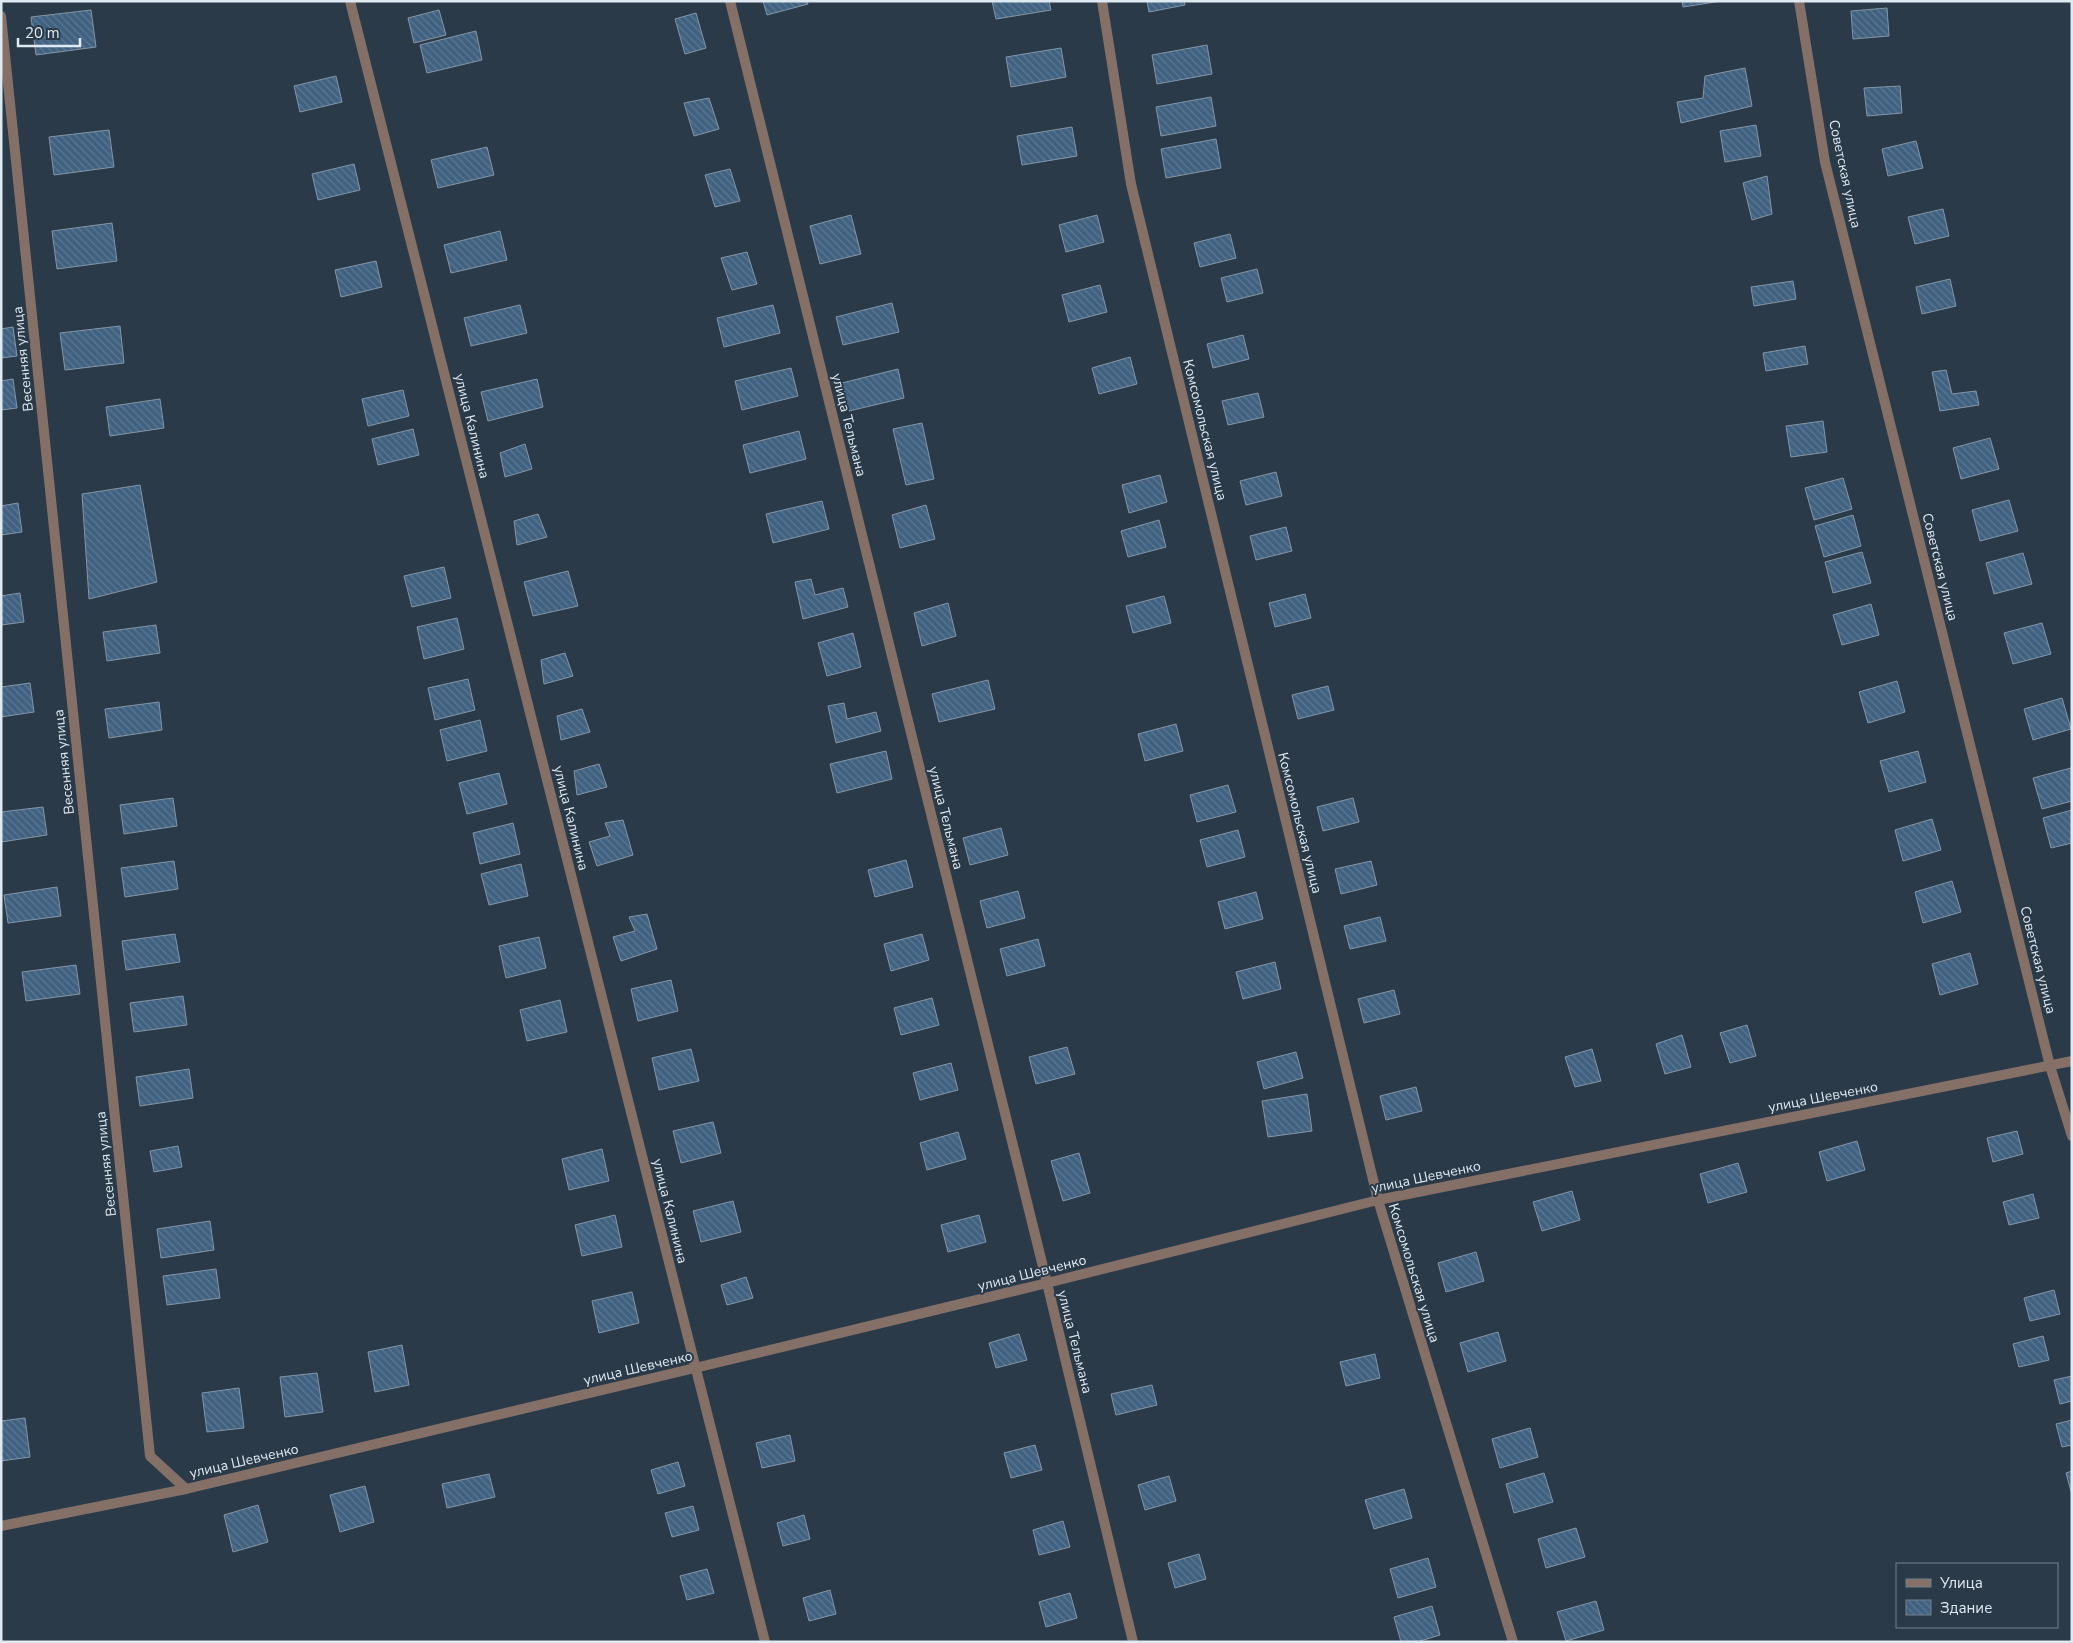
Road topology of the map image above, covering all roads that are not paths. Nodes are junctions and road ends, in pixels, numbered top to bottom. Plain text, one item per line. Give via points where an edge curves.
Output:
1 (350, 1) edge
2 (730, 1) edge
3 (1102, 1) edge
4 (1799, 1) edge
5 (1, 16) edge
6 (2072, 1061) edge
7 (2050, 1066) junction
8 (2072, 1136) edge
9 (1378, 1200) junction
10 (1047, 1283) junction
11 (695, 1368) junction
12 (186, 1489) junction
13 (1, 1526) edge
14 (765, 1642) edge
15 (1133, 1642) edge
16 (1513, 1642) edge

1 - 11 street, улица Калинина
2 - 10 street, улица Тельмана
3 - 9 street, Комсомольская улица via 1131,184
4 - 7 street, Советская улица via 1826,162
5 - 12 street, Весенняя улица via 150,1456
6 - 7 street, улица Шевченко
7 - 8 street, Советская улица
7 - 9 street, улица Шевченко
9 - 10 street, улица Шевченко
9 - 16 street, Комсомольская улица
10 - 11 street, улица Шевченко
10 - 15 street, улица Тельмана
11 - 12 street, улица Шевченко
11 - 14 street, улица Калинина
12 - 13 street, улица Шевченко

